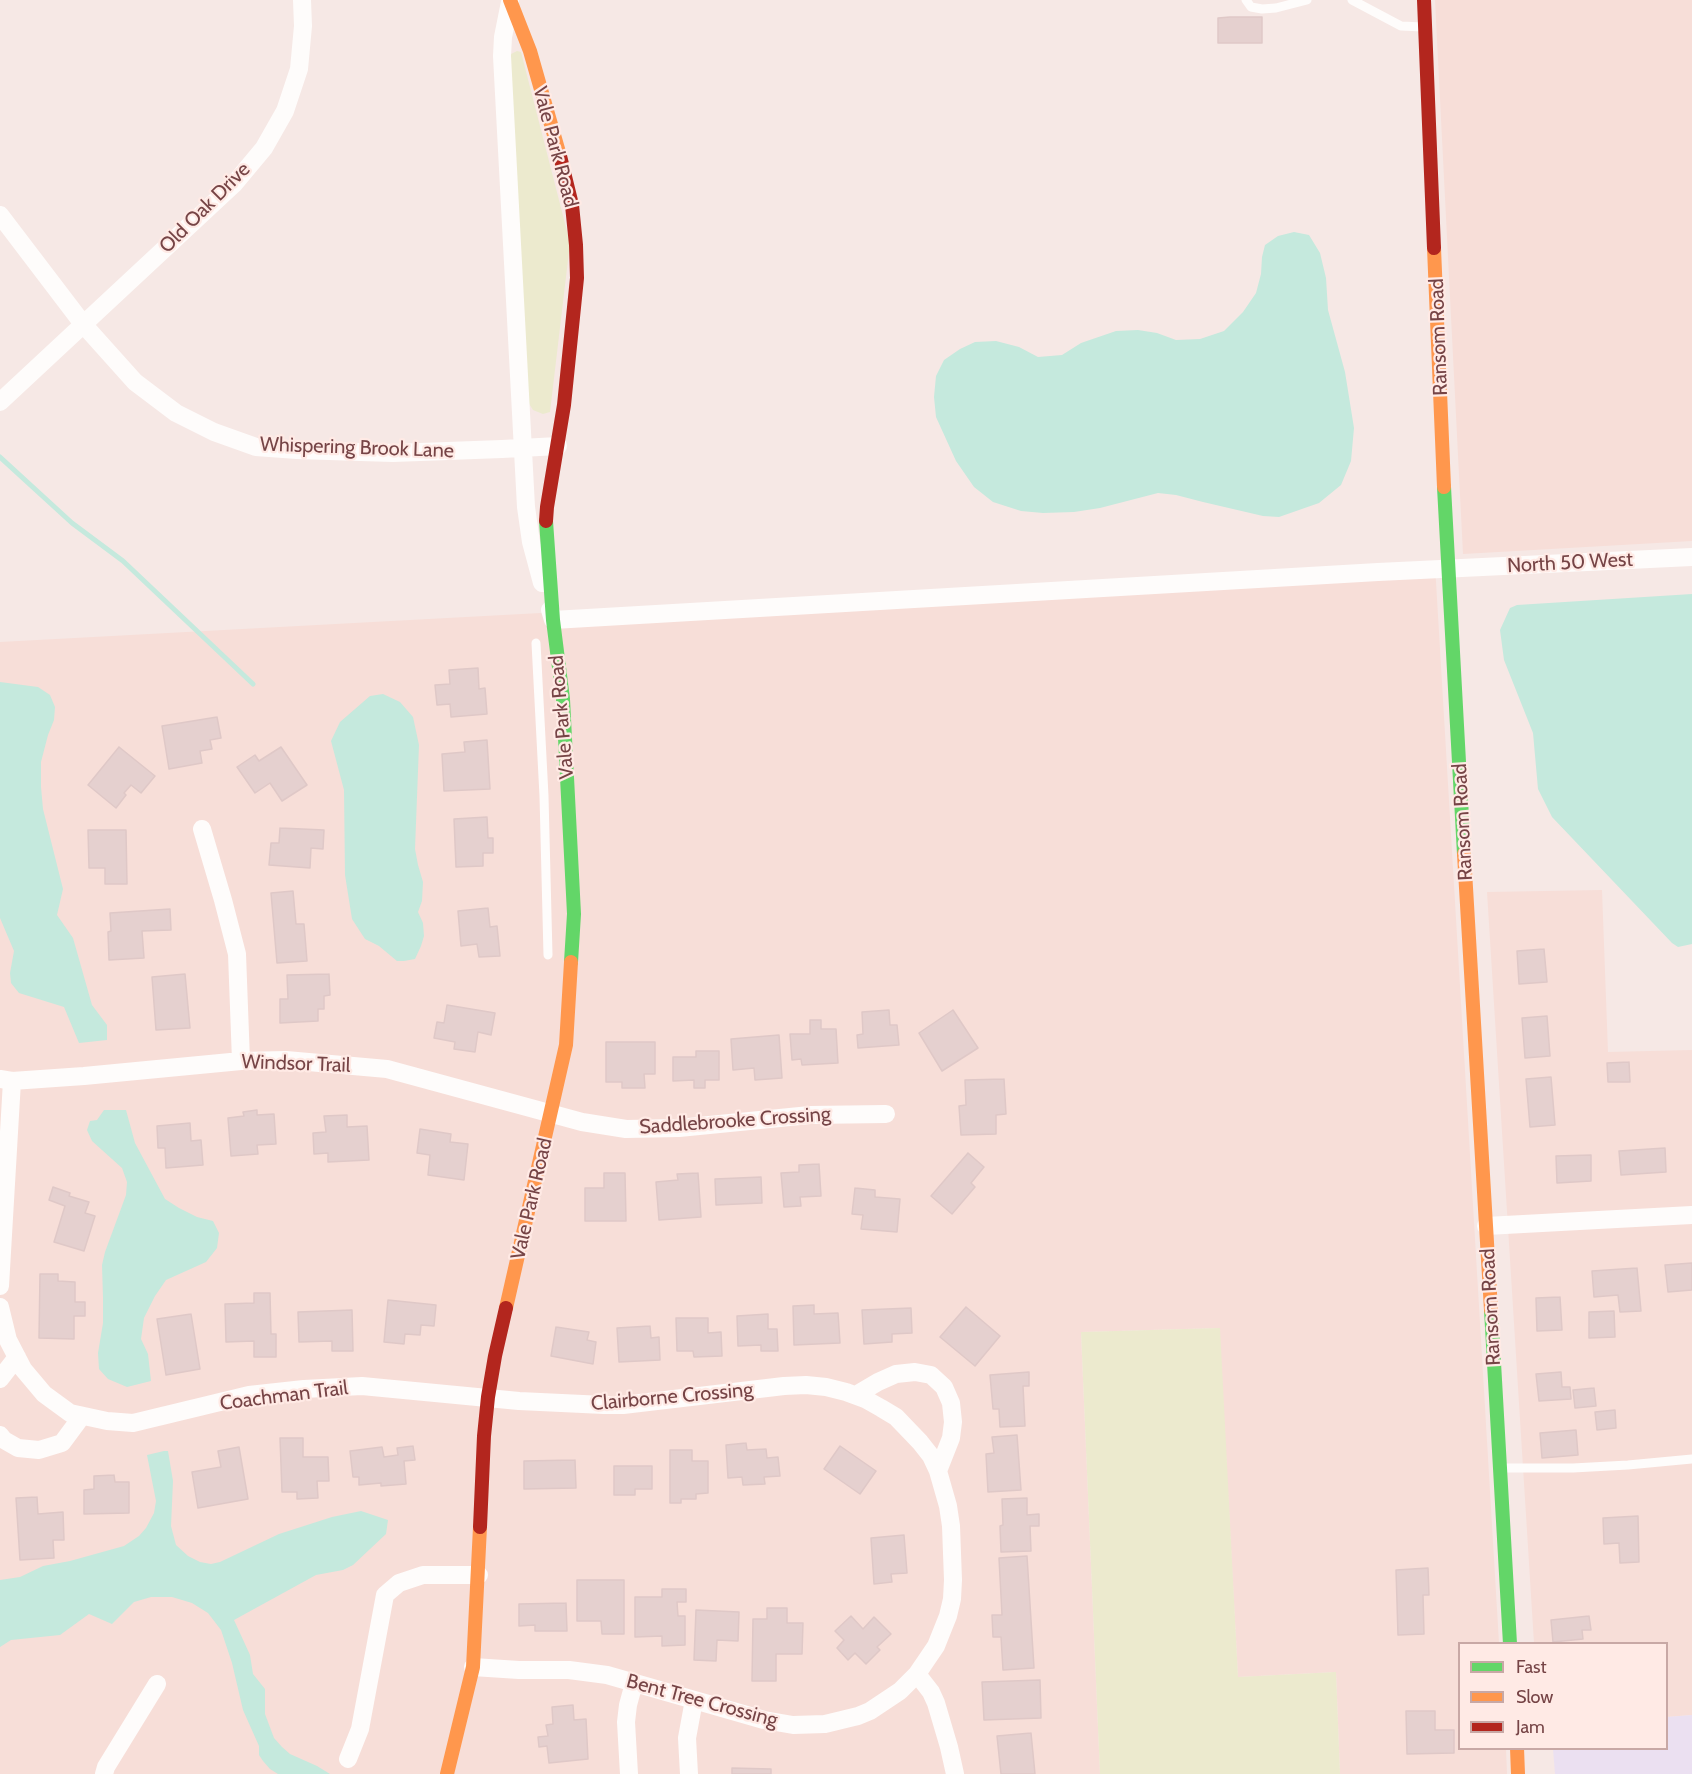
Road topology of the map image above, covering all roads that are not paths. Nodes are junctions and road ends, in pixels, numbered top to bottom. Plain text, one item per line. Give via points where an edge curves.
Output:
1 (302, 0) edge
2 (510, 0) edge
3 (1246, 0) edge
4 (1307, 0) edge
5 (1352, 0) edge
6 (1424, 0) edge
7 (1425, 27) junction
8 (0, 215) edge
9 (83, 324) junction
10 (0, 402) edge
11 (558, 446) junction
12 (524, 448) junction
13 (1692, 557) edge
14 (1448, 570) junction
15 (553, 620) junction
16 (536, 642) dead end
17 (568, 794) junction
18 (544, 796) junction
19 (202, 829) dead end
20 (548, 955) dead end
21 (241, 1061) junction
22 (6, 1080) edge
23 (551, 1113) junction
24 (886, 1114) dead end
25 (1692, 1215) edge
26 (1486, 1226) junction
27 (0, 1286) edge
28 (0, 1307) edge
29 (17, 1357) junction
30 (0, 1379) edge
31 (856, 1395) junction
32 (488, 1397) junction
33 (82, 1416) junction
34 (0, 1435) edge
35 (1692, 1460) edge
36 (1500, 1468) junction
37 (938, 1471) junction
38 (479, 1575) junction
39 (1510, 1642) edge
40 (473, 1667) junction
41 (917, 1674) junction
42 (634, 1683) junction
43 (157, 1684) dead end
44 (694, 1700) junction
45 (1516, 1750) edge
46 (348, 1759) dead end
47 (104, 1774) edge
48 (447, 1774) edge
49 (629, 1774) edge
50 (688, 1774) edge
51 (955, 1774) edge
52 (1518, 1774) edge

1 - 9 street, Old Oak Drive via 299,69 285,111 264,148 234,184
2 - 11 street, Vale Park Road via 530,51 556,140 574,224 577,278
2 - 12 street, Vale Park Road via 502,56
3 - 4 lane via 1251,7 1262,9
5 - 7 lane via 1401,26
6 - 7 street, Ransom Road
7 - 14 street, Ransom Road
8 - 9 street, Whispering Brook Lane
9 - 10 street, Old Oak Drive
9 - 12 street, Whispering Brook Lane via 135,382 176,413 256,447 393,453
11 - 12 street, Whispering Brook Lane
11 - 15 street, Vale Park Road via 546,507
12 - 15 street, Vale Park Road via 531,542
13 - 14 street, North 50 West
14 - 15 street, North 50 West
14 - 26 street, Ransom Road
15 - 17 street, Vale Park Road via 563,699
16 - 18 lane
17 - 18 lane
17 - 23 street, Vale Park Road via 574,914 572,959 566,1045
18 - 20 lane
19 - 21 street via 237,954
21 - 22 street, Windsor Trail
21 - 23 street, Windsor Trail via 286,1060 387,1069
22 - 27 street
23 - 24 street, Saddlebrooke Crossing via 605,1126 644,1129 810,1115
23 - 32 street, Vale Park Road
25 - 26 street
26 - 36 street, Ransom Road
28 - 29 street, Coachman Trail via 8,1340
29 - 30 street
29 - 33 street, Coachman Trail via 44,1394 70,1413
31 - 32 street, Clairborne Crossing via 806,1385 613,1405
31 - 37 street, Clairborne Crossing via 896,1418 920,1442
31 - 37 street via 896,1374 915,1372 931,1375 944,1387 951,1402 953,1422
32 - 33 street, Coachman Trail via 362,1386 316,1388 249,1395 133,1423
32 - 38 street, Vale Park Road
33 - 34 street via 62,1443 39,1450 18,1448
35 - 36 lane via 1584,1468
36 - 39 street, Ransom Road
37 - 41 street, Clairborne Crossing via 951,1526 952,1599 943,1632
38 - 40 street, Vale Park Road
38 - 46 street via 423,1575 399,1583 385,1595 360,1729
40 - 42 street, Bent Tree Crossing via 588,1672
40 - 48 street, Vale Park Road
41 - 44 street, Bent Tree Crossing via 900,1691 858,1716 809,1726 779,1724
41 - 51 street via 936,1703
42 - 44 street, Bent Tree Crossing
42 - 49 street via 626,1722
43 - 47 street
44 - 50 street via 688,1724
45 - 52 street

